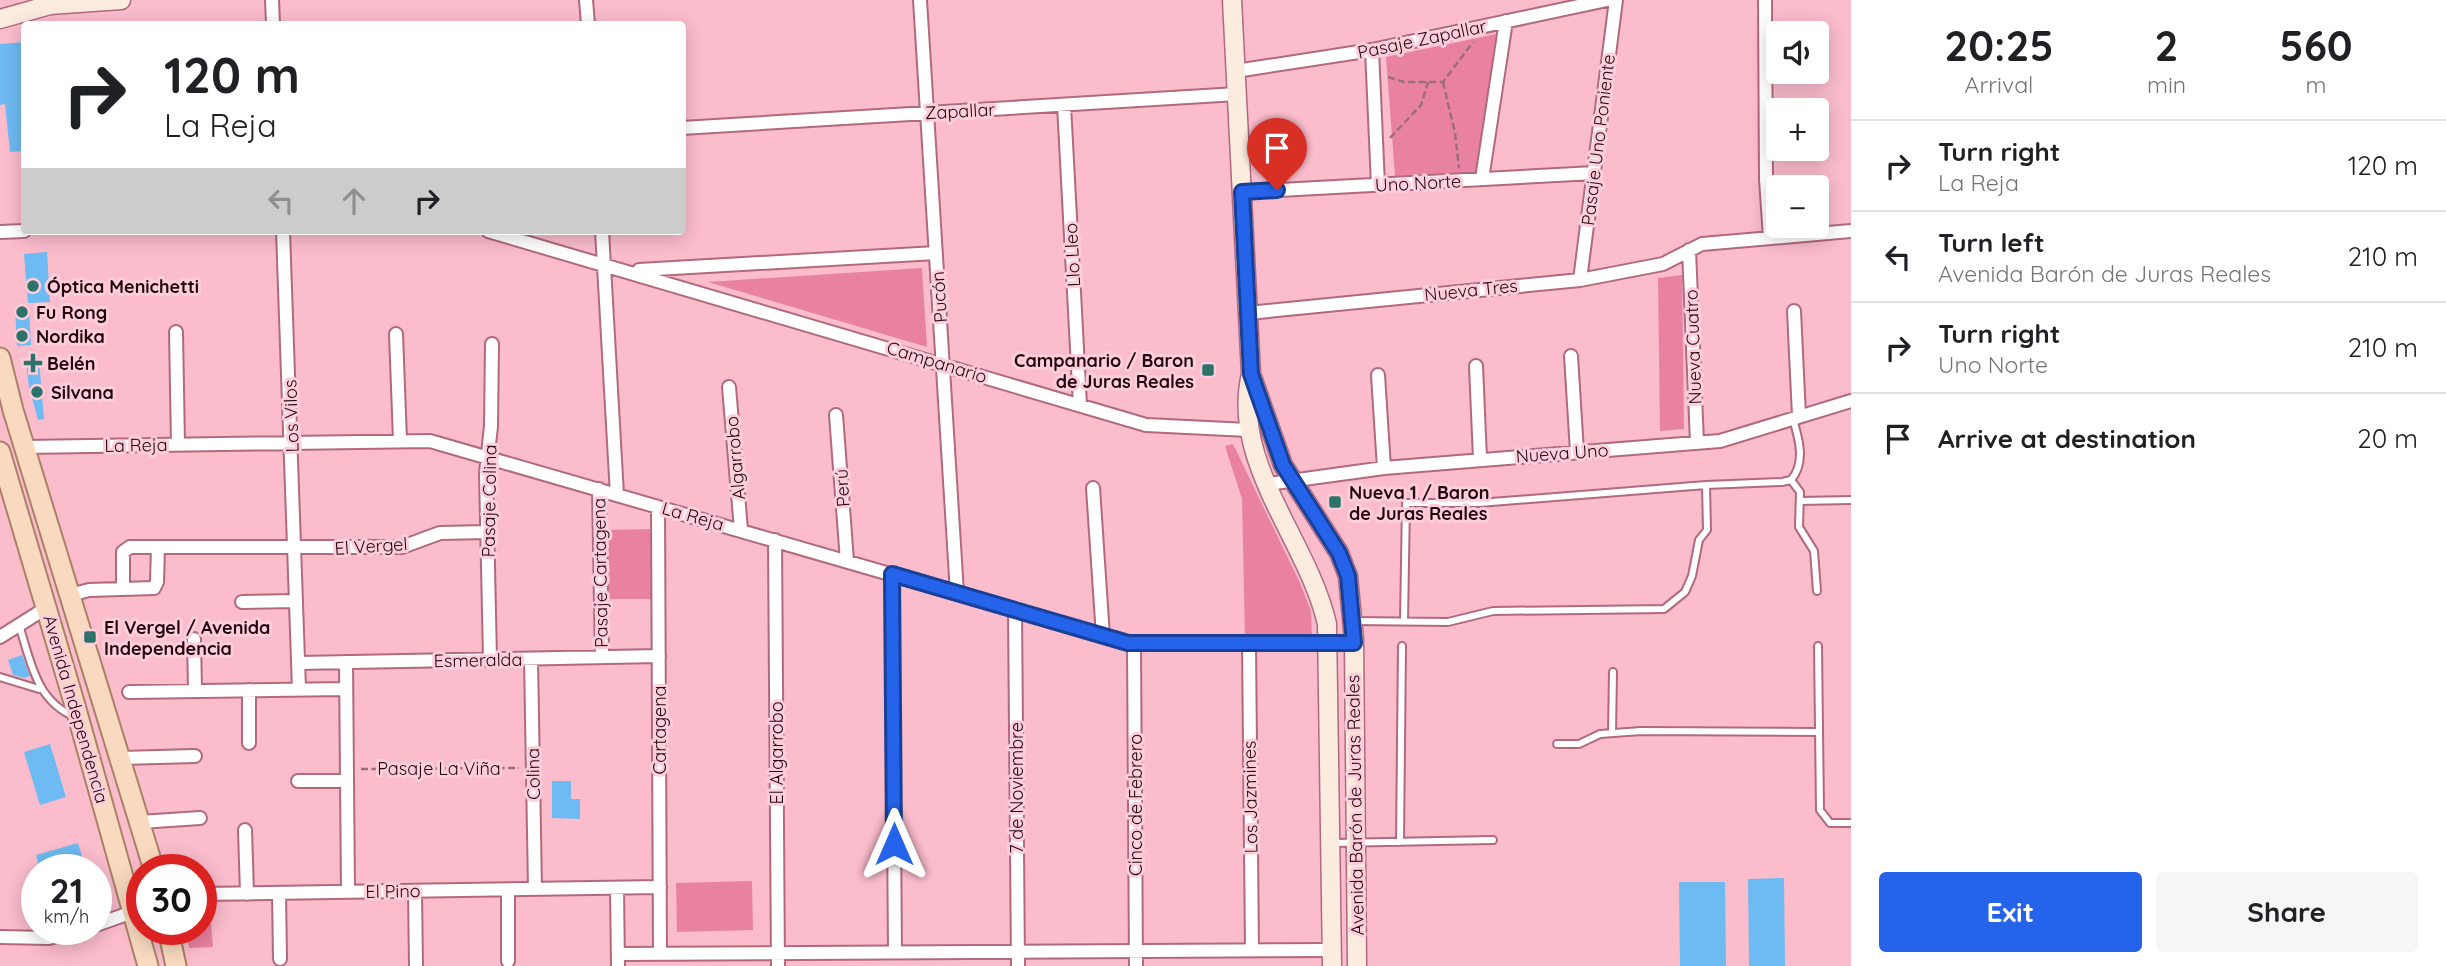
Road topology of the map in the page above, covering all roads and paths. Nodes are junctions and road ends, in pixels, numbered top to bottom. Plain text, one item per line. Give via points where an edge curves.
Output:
1 (121, 0) edge
2 (272, 0) edge
3 (586, 0) edge
4 (920, 0) edge
5 (1232, 0) edge
6 (1607, 0) edge
7 (1616, 0) edge
8 (1765, 0) edge
9 (41, 3) edge
10 (0, 19) edge
11 (273, 21) edge
12 (589, 21) edge
13 (1506, 21) junction
14 (1485, 26) junction
15 (1372, 50) junction
16 (1236, 71) junction
17 (1373, 73) junction
18 (1428, 82) junction
19 (1443, 82) junction
20 (1237, 94) junction
21 (1064, 105) junction
22 (927, 113) junction
23 (686, 128) edge
24 (1377, 152) junction
25 (1594, 173) junction
26 (1482, 179) junction
27 (1766, 179) edge
28 (1460, 180) junction
29 (1378, 185) junction
30 (1242, 192) junction
31 (21, 231) edge
32 (1851, 231) edge
33 (0, 232) edge
34 (1829, 233) edge
35 (283, 235) edge
36 (502, 235) edge
37 (602, 235) edge
38 (1770, 238) edge
39 (1689, 250) junction
40 (936, 253) junction
41 (604, 265) junction
42 (629, 271) junction
43 (1580, 280) junction
44 (1794, 311) dead end
45 (1248, 313) junction
46 (176, 332) dead end
47 (396, 334) dead end
48 (492, 344) dead end
49 (1571, 356) dead end
50 (0, 358) edge
51 (943, 364) junction
52 (1476, 366) dead end
53 (1251, 374) junction
54 (1378, 375) dead end
55 (729, 387) dead end
56 (1851, 401) edge
57 (1080, 405) junction
58 (836, 415) dead end
59 (1796, 416) junction
60 (1248, 430) junction
61 (400, 440) junction
62 (292, 441) junction
63 (1697, 443) junction
64 (178, 444) junction
65 (24, 447) junction
66 (0, 452) edge
67 (1577, 452) junction
68 (488, 457) junction
69 (1480, 459) junction
70 (1384, 468) junction
71 (1292, 480) junction
72 (1791, 480) junction
73 (1268, 484) junction
74 (1706, 485) junction
75 (1093, 488) dead end
76 (598, 489) junction
77 (617, 495) junction
78 (1851, 500) edge
79 (1800, 501) junction
80 (658, 506) junction
81 (741, 530) junction
82 (487, 532) junction
83 (775, 540) junction
84 (158, 547) junction
85 (295, 548) junction
86 (847, 562) junction
87 (892, 574) junction
88 (123, 589) junction
89 (1817, 591) dead end
90 (957, 593) junction
91 (70, 595) junction
92 (242, 601) dead end
93 (296, 601) junction
94 (46, 608) junction
95 (1015, 610) junction
96 (1353, 621) junction
97 (1404, 621) junction
98 (19, 625) junction
99 (1103, 636) junction
100 (0, 637) edge
101 (194, 639) dead end
102 (1329, 642) junction
103 (1134, 643) junction
104 (1249, 643) junction
105 (1354, 643) junction
106 (1402, 646) dead end
107 (1818, 646) dead end
108 (659, 656) junction
109 (601, 657) junction
110 (490, 659) junction
111 (530, 659) junction
112 (346, 662) junction
113 (298, 663) junction
114 (1613, 672) dead end
115 (0, 677) edge
116 (39, 689) junction
117 (299, 689) junction
118 (346, 689) junction
119 (195, 690) junction
120 (249, 690) junction
121 (129, 692) dead end
122 (79, 719) junction
123 (1819, 732) junction
124 (1612, 733) junction
125 (249, 743) dead end
126 (1557, 744) dead end
127 (195, 756) dead end
128 (121, 758) junction
129 (519, 768) dead end
130 (359, 769) dead end
131 (298, 781) dead end
132 (347, 781) junction
133 (200, 818) dead end
134 (140, 822) junction
135 (1851, 823) edge
136 (245, 830) dead end
137 (1493, 840) dead end
138 (1400, 842) junction
139 (1332, 843) junction
140 (1356, 843) junction
141 (149, 854) edge
142 (126, 871) edge
143 (660, 887) junction
144 (617, 888) junction
145 (535, 889) junction
146 (508, 890) junction
147 (415, 891) junction
148 (348, 892) junction
149 (279, 893) junction
150 (217, 894) edge
151 (247, 894) junction
152 (0, 937) edge
153 (21, 937) edge
154 (144, 945) edge
155 (171, 945) edge
156 (1252, 950) junction
157 (1136, 951) junction
158 (1018, 952) junction
159 (895, 953) junction
160 (660, 954) junction
161 (1332, 958) edge
162 (280, 960) dead end
163 (618, 960) edge
164 (778, 960) edge
165 (508, 961) dead end
166 (148, 966) edge
167 (176, 966) edge
168 (416, 966) edge
169 (1018, 966) edge
170 (1136, 966) edge
171 (1357, 966) edge

1 - 9 street
2 - 11 street
3 - 12 street
4 - 22 street, Pucón
5 - 16 street, Avenida Barón de Juras Reales
6 - 13 street, Pasaje Zapallar
7 - 25 street, Pasaje Uno Poniente
8 - 27 street
9 - 10 street
13 - 14 street, Pasaje Zapallar
13 - 26 street
14 - 15 street, Pasaje Zapallar
14 - 19 path
15 - 16 street, Pasaje Zapallar
15 - 17 street
16 - 20 street, Avenida Barón de Juras Reales
17 - 18 path via 1404,82
17 - 24 street
18 - 19 path
18 - 24 path via 1421,106
19 - 28 path
20 - 21 street, Zapallar
20 - 30 street, Avenida Barón de Juras Reales
21 - 22 street, Zapallar
21 - 57 street, Llo Lleo
22 - 23 street, Zapallar
22 - 40 street, Pucón
24 - 29 street
25 - 26 street, Uno Norte
25 - 43 street, Pasaje Uno Poniente
26 - 28 street, Uno Norte
28 - 29 street, Uno Norte
29 - 30 street, Uno Norte
30 - 45 street, Avenida Barón de Juras Reales
31 - 33 street
32 - 34 street, Nueva Tres
35 - 62 street, Los Vilos
36 - 41 street, Campanario
37 - 41 street
38 - 39 street, Nueva Tres via 1702,244
39 - 43 street, Nueva Tres via 1663,264
39 - 63 street, Nueva Cuatro
40 - 42 street, Campanario
40 - 51 street, Pucón
41 - 42 street, Campanario
41 - 77 street
42 - 51 street, Campanario
43 - 45 street, Nueva Tres
44 - 59 street
45 - 53 street, Avenida Barón de Juras Reales
46 - 64 street
47 - 61 street
48 - 68 street, Pasaje Colina
49 - 67 street
50 - 65 main road, Avenida Independencia
51 - 57 street, Campanario
51 - 90 street, Pucón
52 - 69 street
53 - 60 street, Avenida Barón de Juras Reales via 1245,404
53 - 71 street, Avenida Barón de Juras Reales
54 - 70 street
55 - 81 street, Algarrobo
56 - 59 street, Nueva Uno
57 - 60 street, Campanario via 1155,427
58 - 86 street, Perú
59 - 63 street, Nueva Uno via 1720,441
59 - 72 lane via 1800,460
60 - 73 street, Avenida Barón de Juras Reales
61 - 62 street, La Reja
61 - 68 street, La Reja via 430,441
62 - 64 street, La Reja
62 - 85 street, Los Vilos
63 - 67 street, Nueva Uno
64 - 65 street, La Reja
65 - 91 main road, Avenida Independencia
66 - 94 main road, Avenida Independencia
67 - 69 street, Nueva Uno
68 - 76 street, La Reja
68 - 82 street, Pasaje Colina
69 - 70 street, Nueva Uno
70 - 71 street, Nueva Uno
71 - 73 street, Nueva Uno
71 - 96 street, Avenida Barón de Juras Reales via 1339,553 1348,576
72 - 74 lane
72 - 79 lane via 1800,492
73 - 102 street, Avenida Barón de Juras Reales via 1317,587
74 - 97 lane via 1707,530 1699,540 1692,576 1685,592 1664,609 1493,611 1448,622
74 - 97 lane via 1479,503 1406,503
75 - 99 street
76 - 77 street, La Reja
76 - 109 street, Pasaje Cartagena
77 - 80 street, La Reja
78 - 79 lane
79 - 89 lane via 1799,527 1814,551
80 - 81 street, La Reja
80 - 108 street, Cartagena
81 - 83 street, La Reja
82 - 85 street, El Vergel via 440,533 402,547
82 - 110 street, Pasaje Colina
83 - 86 street, La Reja
83 - 164 street, El Algarrobo
84 - 85 street, El Vergel
84 - 88 street via 156,586
84 - 88 street, El Vergel via 125,549
85 - 93 street, Los Vilos
86 - 87 street, La Reja
87 - 90 street, La Reja
87 - 159 street
88 - 91 street
90 - 95 street, La Reja
91 - 128 main road, Avenida Independencia
92 - 93 street
93 - 113 street, Los Vilos
94 - 98 street
94 - 122 main road, Avenida Independencia
95 - 99 street, La Reja
95 - 158 street, 7 de Noviembre
96 - 97 lane
96 - 105 street, Avenida Barón de Juras Reales
98 - 100 street
98 - 116 lane
99 - 103 street, La Reja
101 - 119 street
102 - 104 street, La Reja
102 - 105 street, La Reja
102 - 139 street, Avenida Barón de Juras Reales
103 - 104 street, La Reja
103 - 157 street, Cinco de Febrero
104 - 156 street, Los Jazmines
105 - 140 street, Avenida Barón de Juras Reales
106 - 138 lane
107 - 123 lane
108 - 109 street, Esmeralda
108 - 143 street, Cartagena
109 - 111 street, Esmeralda
110 - 111 street, Esmeralda
110 - 112 street, Esmeralda
111 - 145 street, Colina
112 - 113 street, Esmeralda
112 - 118 street
113 - 117 street, Los Vilos
114 - 124 lane
115 - 116 lane
116 - 122 lane via 52,705
117 - 118 street
117 - 120 street
118 - 132 street
119 - 120 street
119 - 121 street
120 - 125 street
122 - 142 main road, Avenida Independencia
123 - 124 lane
123 - 135 lane via 1820,810 1830,823
124 - 126 lane via 1579,744
127 - 128 street
128 - 134 main road, Avenida Independencia
129 - 130 path, Pasaje La Viña
131 - 132 street
132 - 148 street
133 - 134 street
134 - 141 main road, Avenida Independencia
136 - 151 street
137 - 138 lane
138 - 140 lane
139 - 140 lane
139 - 161 street, Avenida Barón de Juras Reales
140 - 171 street, Avenida Barón de Juras Reales
143 - 144 street, El Pino
143 - 160 street, Cartagena
144 - 145 street, El Pino
144 - 163 street
145 - 146 street, El Pino
146 - 147 street, El Pino
146 - 165 street
147 - 148 street, El Pino
147 - 168 street
148 - 149 street, El Pino
149 - 151 street, El Pino
149 - 162 street
150 - 151 street, El Pino
152 - 153 street
154 - 166 main road, Avenida Independencia
155 - 167 main road
156 - 157 street
156 - 161 street
157 - 158 street
157 - 170 street, Cinco de Febrero
158 - 159 street
158 - 169 street, 7 de Noviembre
159 - 164 street
160 - 163 street
160 - 164 street

